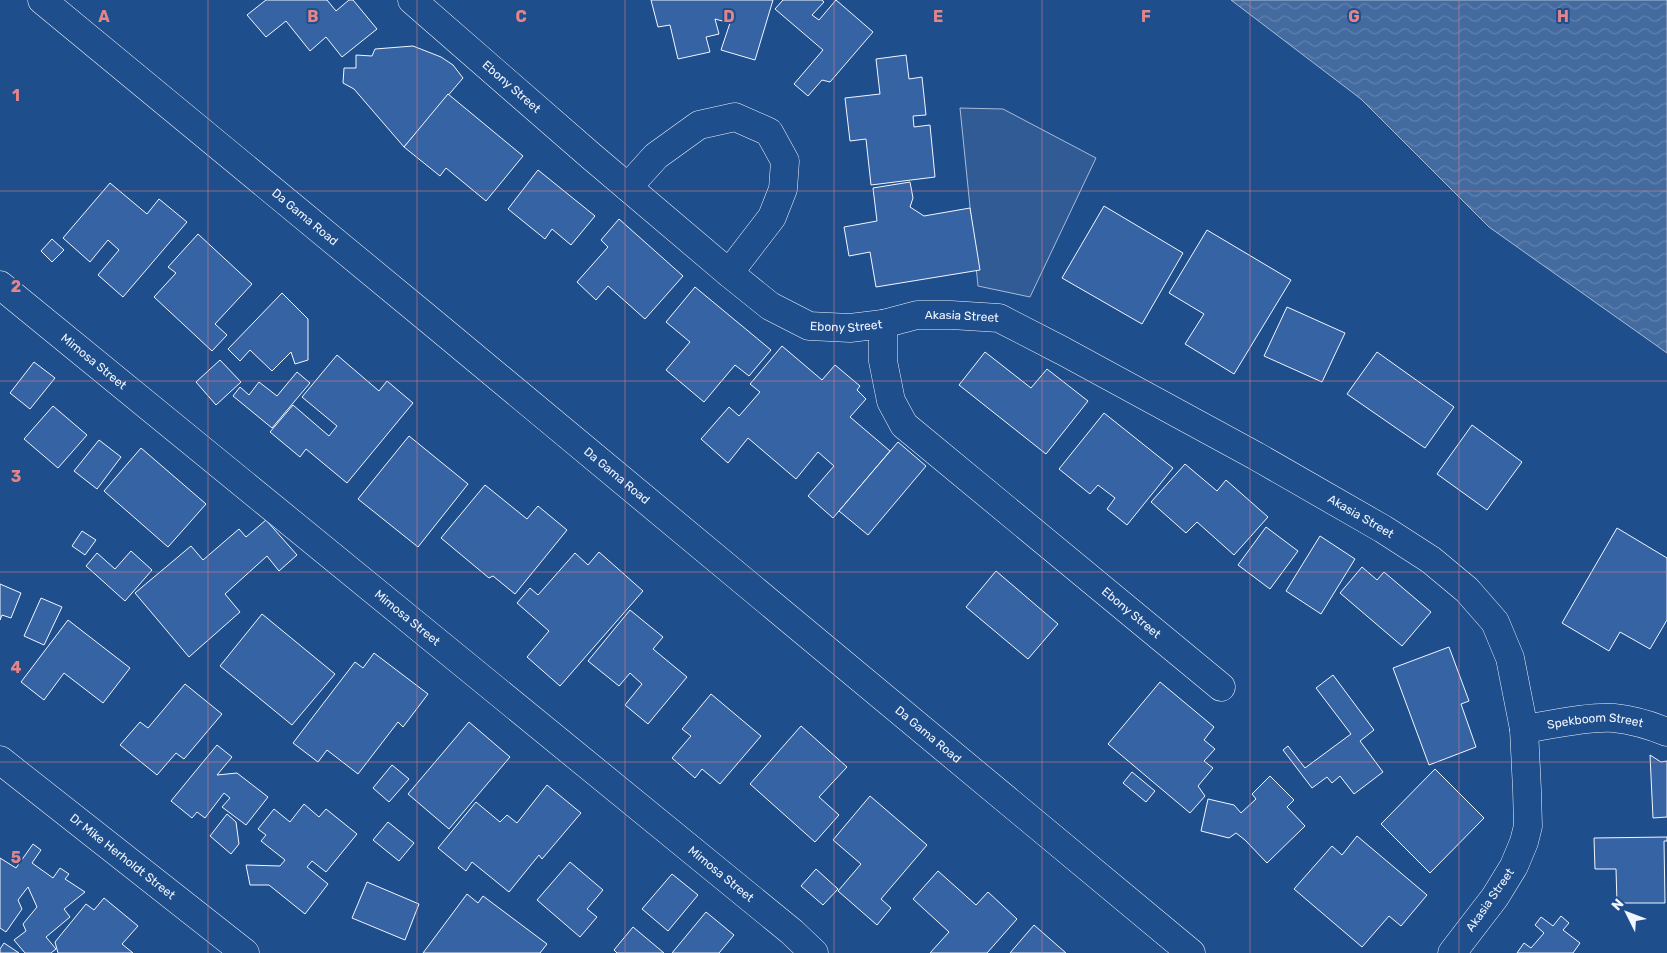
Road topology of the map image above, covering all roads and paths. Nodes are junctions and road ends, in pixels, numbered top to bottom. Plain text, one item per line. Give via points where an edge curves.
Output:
1 (42, 0) edge
2 (412, 0) edge
3 (628, 187) junction
4 (729, 274) junction
5 (0, 284) edge
6 (883, 324) junction
7 (1221, 687) dead end
8 (1524, 729) junction
9 (1667, 732) edge
10 (0, 760) edge
11 (245, 953) edge
12 (814, 953) edge
13 (1191, 953) edge
14 (1452, 953) edge

1 - 13 street, Da Gama Road
2 - 3 street, Ebony Street
3 - 4 street, Ebony Street
3 - 4 street via 656,156 699,125 735,117 769,132 786,161 783,189 772,217
4 - 6 street, Ebony Street via 770,306 808,326 850,328
5 - 12 street, Mimosa Street
6 - 7 street, Ebony Street via 883,361 891,401 904,425
6 - 8 street, Akasia Street via 917,315 999,318 1256,456 1382,529 1431,560 1467,590 1495,622 1510,658
8 - 9 street, Spekboom Street via 1612,718 1635,721
8 - 14 street, Akasia Street via 1528,826 1524,842 1495,898
10 - 11 street, Dr Mike Herholdt Street

